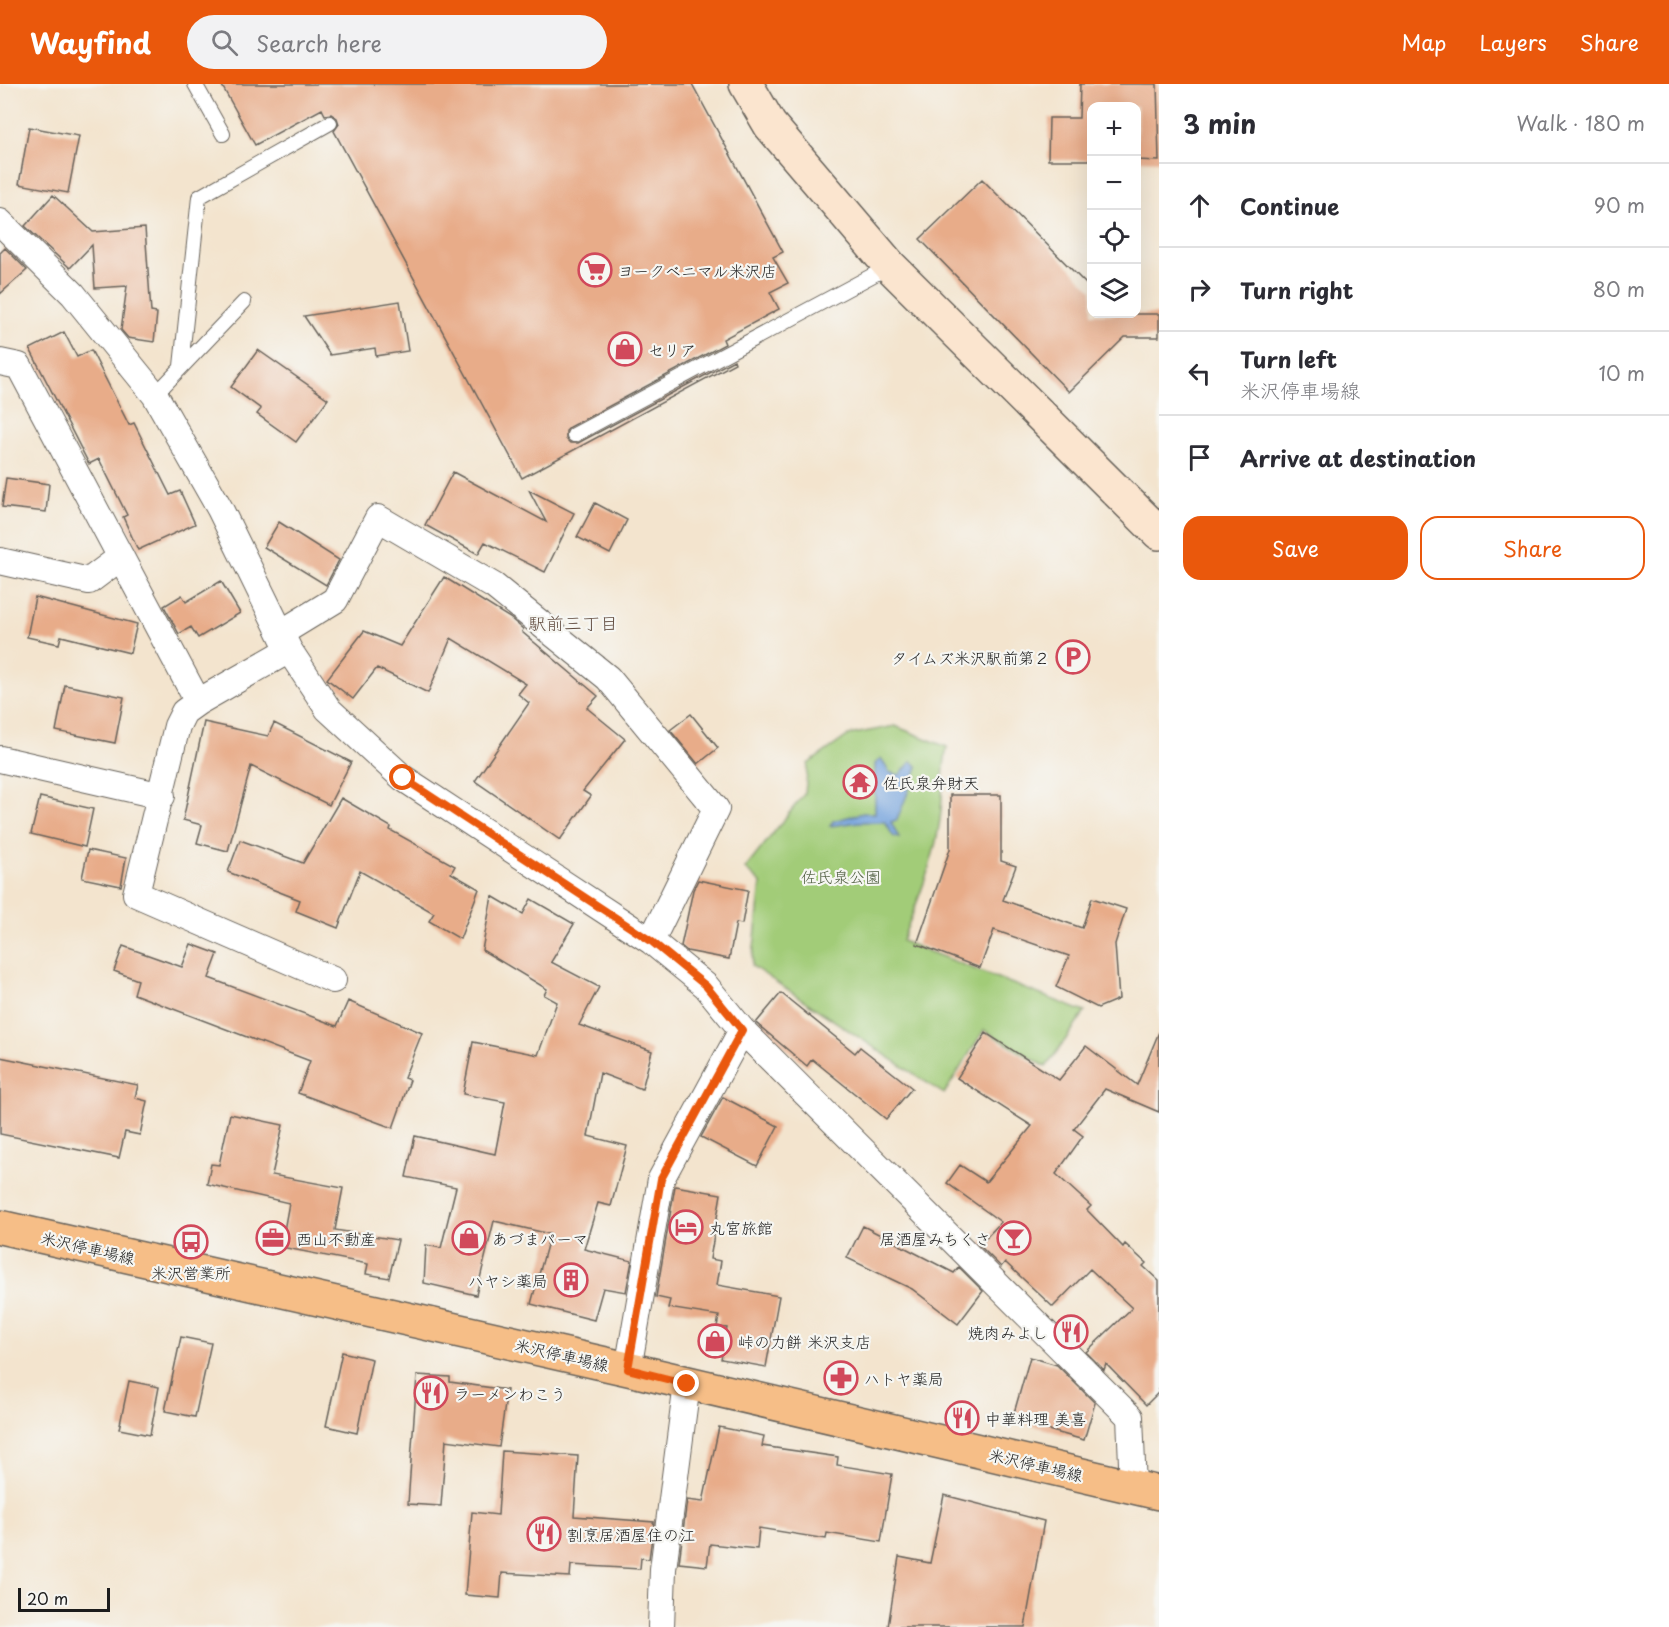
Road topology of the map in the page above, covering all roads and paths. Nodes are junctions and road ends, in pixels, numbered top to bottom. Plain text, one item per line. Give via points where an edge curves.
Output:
1 (195, 84) edge
2 (746, 84) edge
3 (330, 123) dead end
4 (223, 134) dead end
5 (0, 222) edge
6 (890, 266) junction
7 (244, 302) dead end
8 (0, 362) edge
9 (180, 366) junction
10 (155, 395) junction
11 (574, 435) dead end
12 (1159, 533) edge
13 (121, 557) junction
14 (0, 561) edge
15 (285, 642) junction
16 (198, 702) junction
17 (0, 759) edge
18 (162, 796) junction
19 (651, 941) junction
20 (333, 980) dead end
21 (742, 1030) junction
22 (0, 1227) edge
23 (628, 1369) junction
24 (687, 1384) junction
25 (1146, 1490) edge
26 (661, 1627) edge

1 - 4 lane
2 - 6 street via 770,125
3 - 9 lane via 199,197
5 - 10 street via 73,294
6 - 11 lane
6 - 12 street
7 - 9 lane
8 - 13 street via 19,366
9 - 10 lane
10 - 15 street via 220,509
13 - 14 street via 89,581
13 - 16 street
15 - 16 street
15 - 19 street via 328,709 403,778
15 - 19 street via 335,600 378,518 494,586 608,678 716,809
16 - 18 street via 184,712 177,726
17 - 18 street
18 - 20 street via 136,894
19 - 21 street via 706,986
21 - 23 street via 661,1179
21 - 25 street via 1130,1418
22 - 23 main road, 米沢停車場線
23 - 24 main road, 米沢停車場線
24 - 25 main road, 米沢停車場線
24 - 26 street via 663,1569

